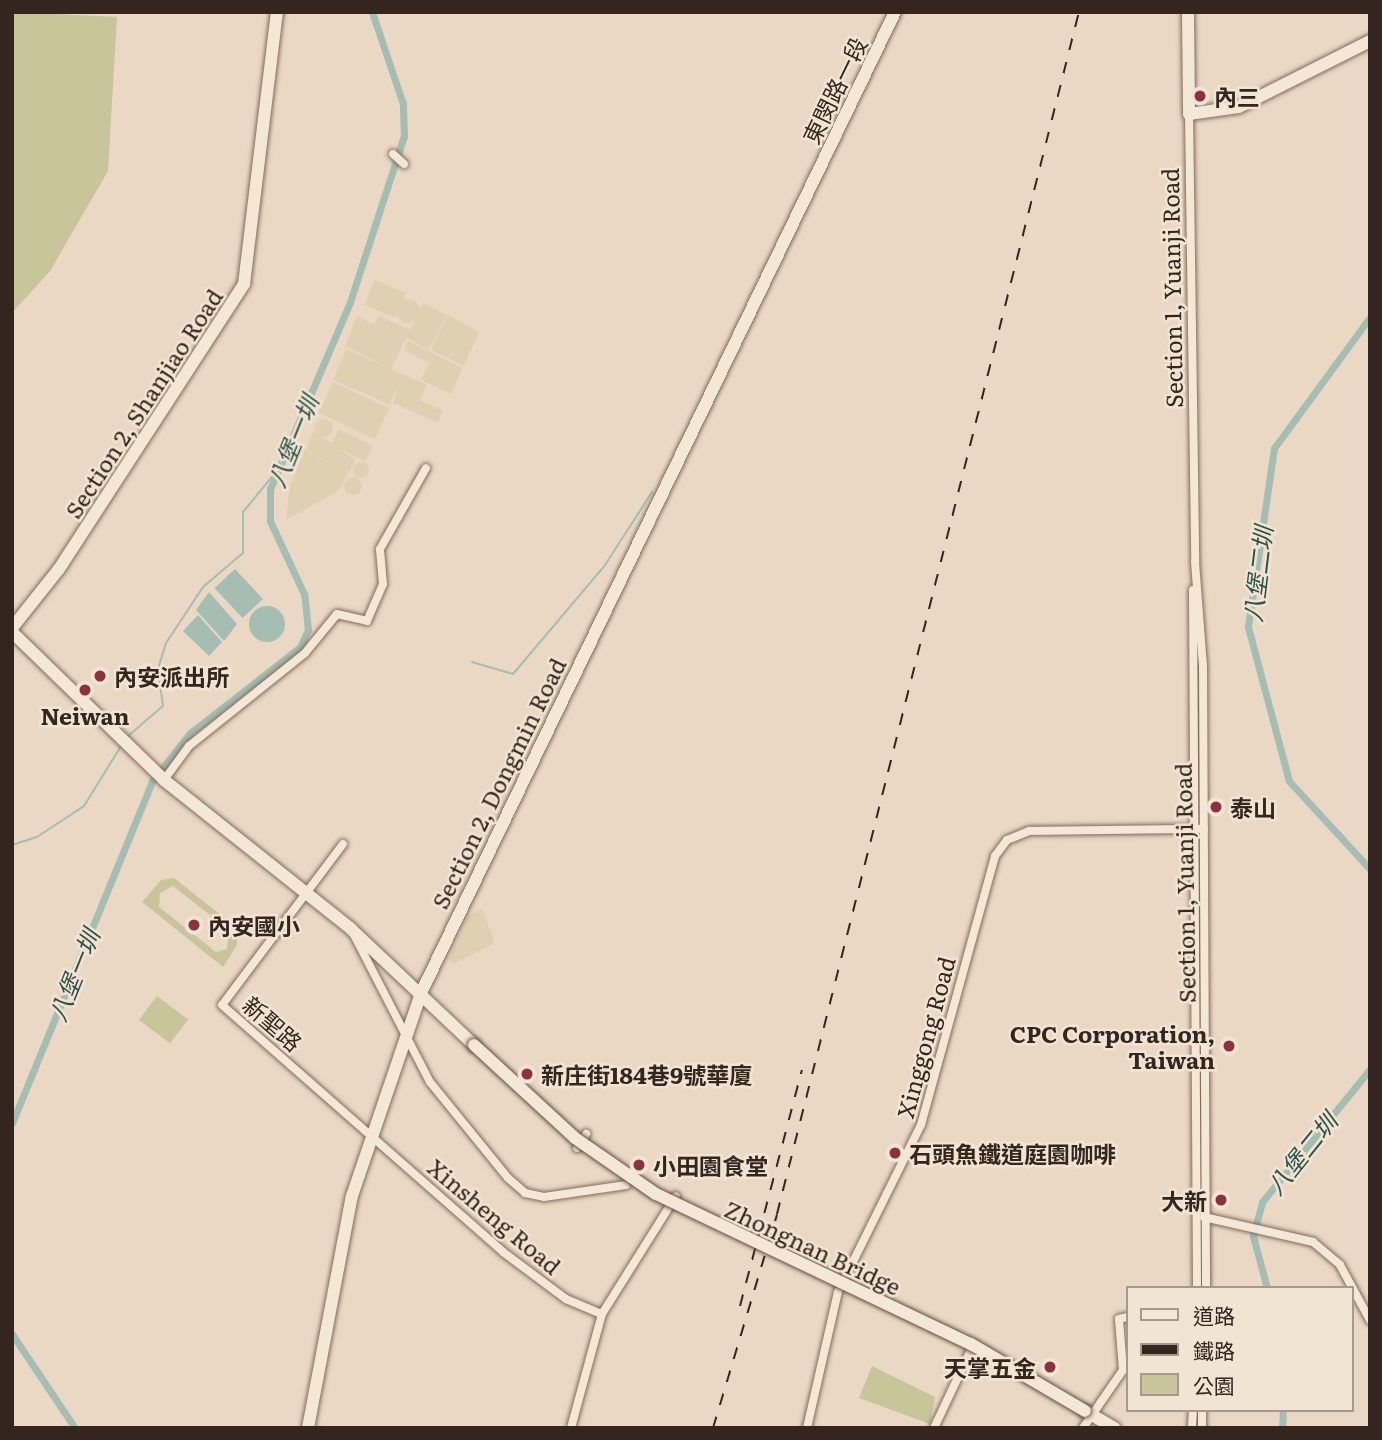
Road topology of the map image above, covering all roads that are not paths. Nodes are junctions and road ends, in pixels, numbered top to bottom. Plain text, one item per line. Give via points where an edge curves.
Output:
1 (277, 12) edge
2 (895, 12) edge
3 (1188, 12) edge
4 (1370, 41) edge
5 (1189, 114) junction
6 (393, 155) dead end
7 (404, 164) dead end
8 (811, 186) joint
9 (426, 468) dead end
10 (12, 630) edge
11 (164, 780) junction
12 (1199, 829) junction
13 (343, 844) dead end
14 (306, 894) junction
15 (351, 929) junction
16 (421, 993) junction
17 (405, 1033) junction
18 (586, 1134) dead end
19 (371, 1136) junction
20 (577, 1148) dead end
21 (626, 1185) dead end
22 (676, 1196) dead end
23 (1203, 1217) junction
24 (1197, 1286) edge
25 (1206, 1286) edge
26 (1352, 1286) edge
27 (1354, 1290) edge
28 (602, 1314) junction
29 (1126, 1317) edge
30 (1370, 1320) edge
31 (971, 1352) dead end
32 (1088, 1413) junction
33 (308, 1428) edge
34 (571, 1428) edge
35 (807, 1428) edge
36 (934, 1428) edge
37 (1083, 1428) edge
38 (1115, 1428) edge

1 - 10 main road, Section 2, Shanjiao Road via 244,284 59,569
2 - 8 main road, 東閔路一段
3 - 5 main road, Section 1, Yuanji Road
4 - 5 main road via 1239,107
5 - 12 street, Section 1, Yuanji Road
6 - 7 street
8 - 16 main road, Section 2, Dongmin Road
9 - 11 street via 380,549 383,584 367,621 337,614 305,653 189,746
10 - 11 main road, Zhongnan Bridge
11 - 14 main road, Zhongnan Bridge
12 - 23 street, Section 1, Yuanji Road
12 - 35 street, Xinggong Road via 1030,831 1007,840 995,856 921,1125 838,1292
13 - 14 street
14 - 15 main road, Zhongnan Bridge
14 - 19 street, 新聖路 via 222,1004
15 - 16 main road, Zhongnan Bridge
15 - 17 street
16 - 17 main road, Section 2, Dongmin Road
16 - 32 main road, Zhongnan Bridge, bridge via 575,1138 656,1194 971,1344
17 - 19 main road, Section 2, Dongmin Road
17 - 21 street via 448,1109 524,1193 544,1197
18 - 20 street
19 - 28 street, Xinsheng Road via 503,1252 566,1299
19 - 33 main road, Section 2, Dongmin Road via 346,1219
22 - 28 street
23 - 24 street, Section 1, Yuanji Road
23 - 25 street, Section 1, Yuanji Road
23 - 26 street via 1303,1237 1324,1248
27 - 30 street
28 - 34 street
29 - 32 street via 1119,1319 1123,1370
31 - 36 street
32 - 37 street
32 - 38 main road, Zhongnan Bridge

